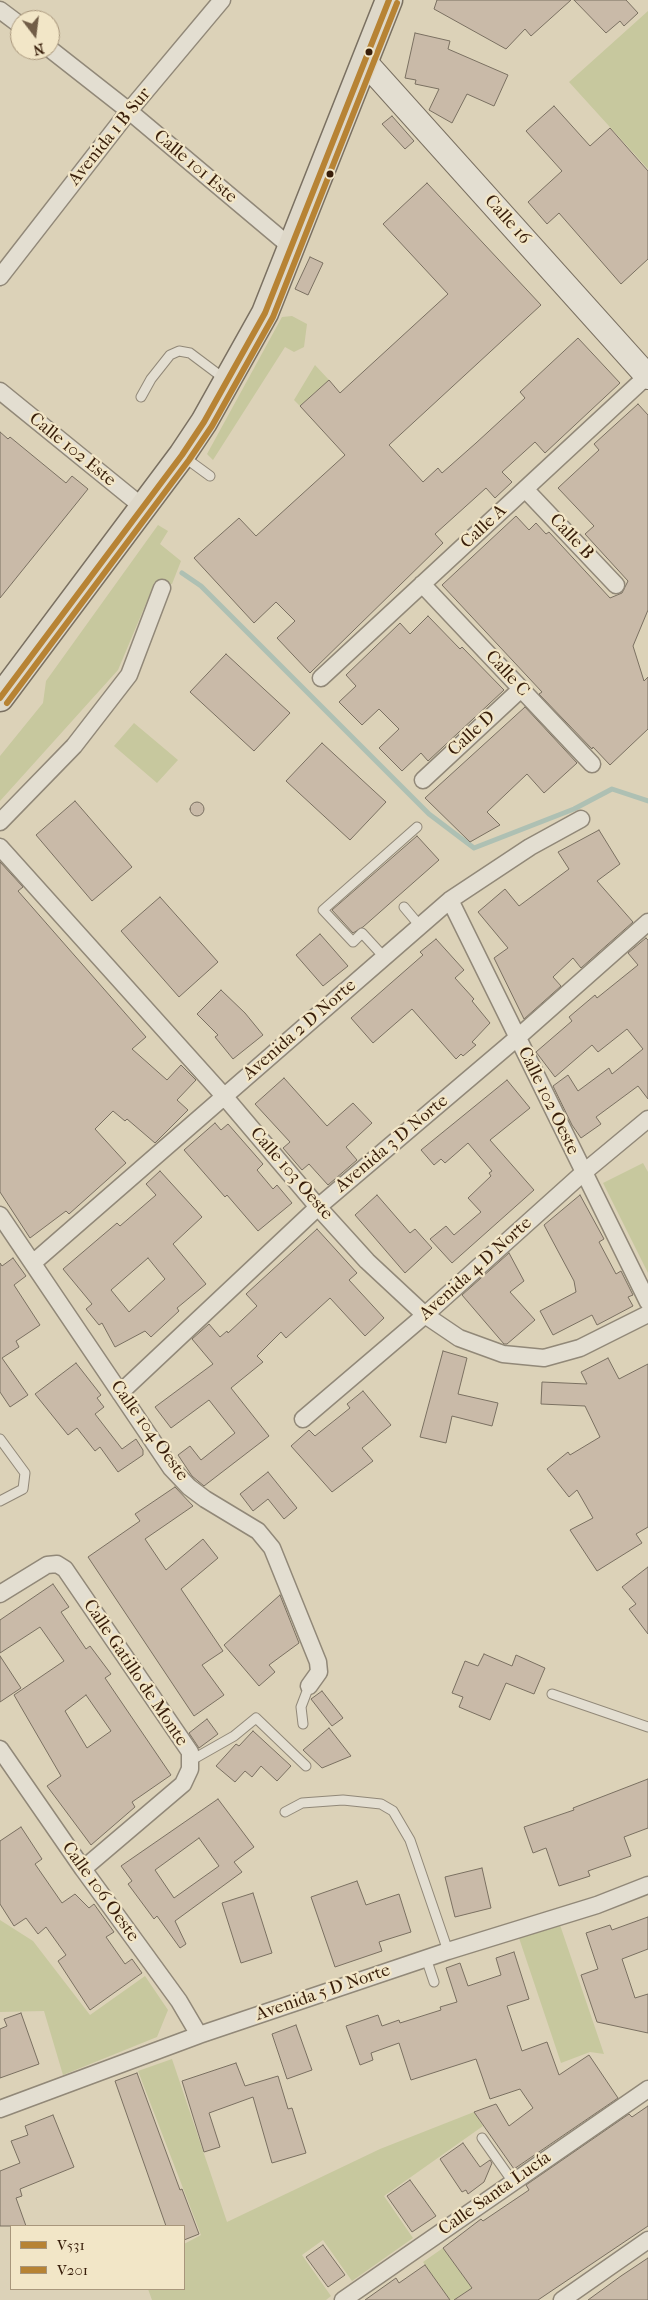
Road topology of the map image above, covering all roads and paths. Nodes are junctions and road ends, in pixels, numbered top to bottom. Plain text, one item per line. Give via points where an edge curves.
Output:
1 (222, 0) edge
2 (389, 0) edge
3 (60, 57) edge
4 (365, 62) junction
5 (130, 111) junction
6 (292, 248) junction
7 (0, 277) edge
8 (648, 377) edge
9 (227, 381) junction
10 (0, 392) edge
11 (141, 397) dead end
12 (182, 455) junction
13 (210, 476) dead end
14 (525, 489) junction
15 (144, 508) junction
16 (422, 584) junction
17 (616, 585) dead end
18 (162, 588) dead end
19 (321, 678) dead end
20 (521, 689) junction
21 (0, 698) edge
22 (592, 764) dead end
23 (423, 780) dead end
24 (581, 819) dead end
25 (0, 822) edge
26 (417, 827) dead end
27 (0, 848) edge
28 (450, 900) junction
29 (404, 907) dead end
30 (648, 922) edge
31 (420, 926) junction
32 (384, 957) junction
33 (517, 1038) junction
34 (224, 1096) junction
35 (648, 1119) edge
36 (583, 1173) junction
37 (318, 1207) junction
38 (0, 1214) edge
39 (34, 1262) junction
40 (648, 1302) edge
41 (648, 1314) edge
42 (425, 1315) junction
43 (120, 1393) junction
44 (303, 1419) dead end
45 (0, 1439) edge
46 (0, 1501) edge
47 (0, 1594) edge
48 (309, 1686) joint
49 (552, 1694) dead end
50 (303, 1724) dead end
51 (648, 1727) edge
52 (0, 1749) edge
53 (190, 1761) junction
54 (306, 1766) dead end
55 (285, 1812) dead end
56 (83, 1868) junction
57 (648, 1885) edge
58 (448, 1951) junction
59 (426, 1958) junction
60 (434, 1982) dead end
61 (199, 2035) junction
62 (648, 2089) edge
63 (0, 2109) edge
64 (482, 2138) dead end
65 (513, 2182) junction
66 (648, 2240) edge
67 (343, 2300) edge
68 (562, 2300) edge

1 - 5 street, Avenida 1 B Sur
2 - 4 main road
3 - 5 street, Calle 101 Este
4 - 6 main road
4 - 8 main road, Calle 16
5 - 6 street, Calle 101 Este
5 - 7 street, Avenida 1 B Sur
6 - 9 main road via 265,313
8 - 14 street, Calle A
9 - 11 lane via 190,353 180,351 170,355
9 - 12 main road
10 - 15 street, Calle 102 Este
12 - 13 lane
12 - 15 main road
14 - 16 street, Calle A
14 - 17 street, Calle B
15 - 21 main road
16 - 19 street, Calle A
16 - 20 street, Calle C
18 - 25 street via 129,675 74,746
20 - 22 street, Calle C
20 - 23 street, Calle D
24 - 28 street, Avenida 2 D Norte via 530,847
26 - 32 lane via 324,910 353,942 362,933
27 - 34 street, Calle 103 Oeste
28 - 31 street, Avenida 2 D Norte
28 - 33 street, Calle 102 Oeste
29 - 31 lane
30 - 33 street, Avenida 3 D Norte
31 - 32 street, Avenida 2 D Norte
32 - 34 street, Avenida 2 D Norte
33 - 36 street, Calle 102 Oeste
33 - 37 street, Avenida 3 D Norte
34 - 37 street, Calle 103 Oeste
34 - 39 street, Avenida 2 D Norte
35 - 36 street, Avenida 4 D Norte
36 - 40 street, Calle 102 Oeste
36 - 42 street, Avenida 4 D Norte
37 - 42 street, Calle 103 Oeste
37 - 43 street, Avenida 3 D Norte
38 - 39 street, Calle 104 Oeste
39 - 43 street, Calle 104 Oeste
41 - 42 street, Calle 103 Oeste via 580,1348 544,1358 502,1354 459,1338
42 - 44 street, Avenida 4 D Norte
43 - 48 street, Calle 104 Oeste via 177,1475 205,1499 258,1531 272,1548 318,1662 319,1672
45 - 46 lane via 25,1473 23,1489
47 - 53 street, Calle Gatillo de Monte via 47,1564 57,1564 64,1569 190,1752
48 - 50 lane via 301,1707
49 - 51 lane
52 - 56 street, Calle 106 Oeste
53 - 54 lane via 234,1736 256,1718
53 - 56 street, Calle Gatillo de Monte via 183,1784
55 - 58 lane via 302,1803 343,1800 381,1804 393,1811 410,1840
56 - 61 street, Calle 106 Oeste
57 - 58 street, Avenida 5 D Norte via 597,1905
58 - 59 street, Avenida 5 D Norte
59 - 60 lane
59 - 61 street, Avenida 5 D Norte
61 - 63 street, Avenida 5 D Norte
62 - 65 street, Calle Santa Lucía
64 - 65 lane
65 - 67 street, Calle Santa Lucía
66 - 68 street

